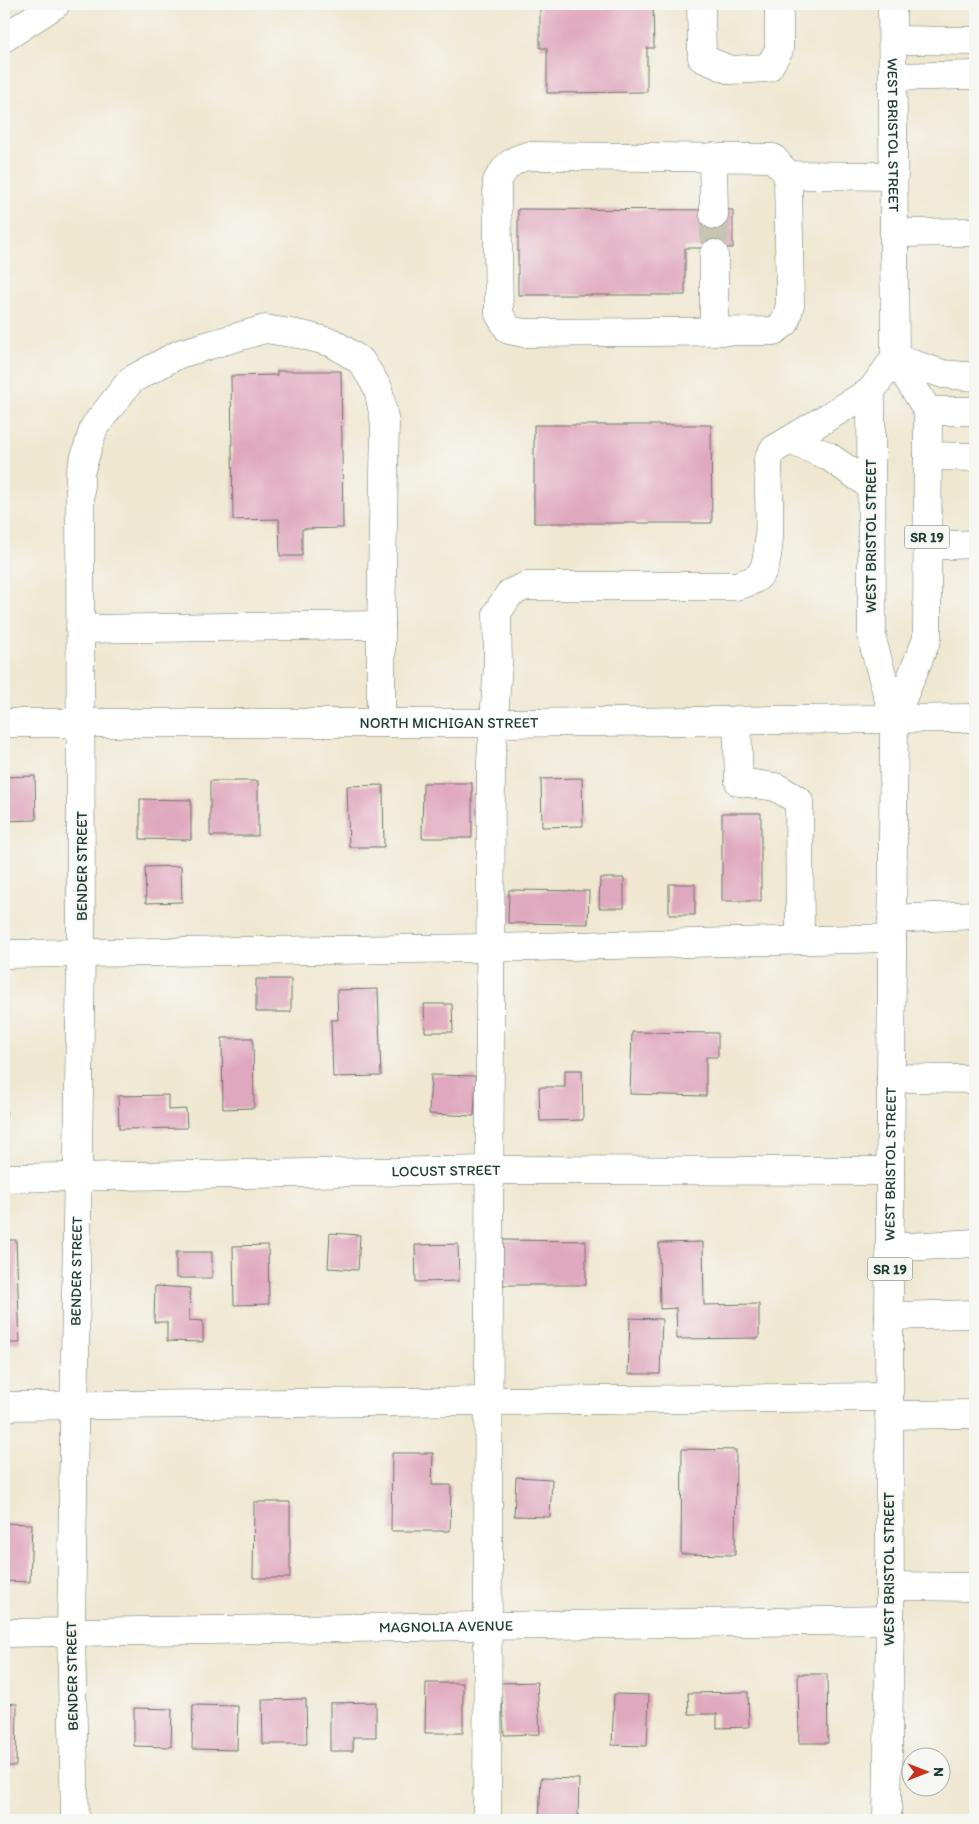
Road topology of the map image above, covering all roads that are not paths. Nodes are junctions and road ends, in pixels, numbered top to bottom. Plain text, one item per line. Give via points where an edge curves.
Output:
1 (56, 4) edge
2 (701, 4) edge
3 (779, 4) edge
4 (892, 4) edge
5 (4, 38) edge
6 (893, 40) junction
7 (975, 41) edge
8 (975, 76) edge
9 (893, 77) junction
10 (713, 157) junction
11 (788, 174) junction
12 (894, 176) junction
13 (714, 215) tunnel mouth
14 (975, 232) edge
15 (895, 233) junction
16 (714, 254) tunnel mouth
17 (714, 332) junction
18 (895, 358) junction
19 (975, 377) edge
20 (871, 391) junction
21 (928, 411) junction
22 (975, 411) edge
23 (790, 440) junction
24 (928, 456) junction
25 (975, 457) edge
26 (871, 486) junction
27 (975, 544) edge
28 (927, 546) junction
29 (381, 625) junction
30 (80, 629) junction
31 (894, 718) junction
32 (975, 718) edge
33 (737, 720) junction
34 (82, 722) junction
35 (381, 722) junction
36 (4, 723) edge
37 (494, 723) junction
38 (975, 915) edge
39 (892, 928) junction
40 (800, 940) junction
41 (490, 948) junction
42 (81, 953) junction
43 (4, 954) edge
44 (891, 1078) junction
45 (975, 1079) edge
46 (490, 1170) junction
47 (890, 1171) junction
48 (79, 1176) junction
49 (4, 1178) edge
50 (975, 1243) edge
51 (890, 1248) junction
52 (975, 1314) edge
53 (889, 1316) junction
54 (489, 1400) junction
55 (4, 1406) edge
56 (75, 1406) junction
57 (889, 1406) junction
58 (975, 1414) edge
59 (890, 1586) junction
60 (975, 1587) edge
61 (890, 1620) junction
62 (488, 1626) junction
63 (71, 1632) junction
64 (4, 1633) edge
65 (75, 1820) edge
66 (487, 1820) edge
67 (887, 1820) edge

1 - 5 street
2 - 3 street via 702,58 730,70 768,68 779,50
4 - 6 street, WEST BRISTOL STREET
6 - 7 street
6 - 9 street, WEST BRISTOL STREET
8 - 9 street
9 - 12 street, WEST BRISTOL STREET
10 - 11 street via 773,158
10 - 13 street
10 - 17 street via 527,156 515,159 505,168 497,181 497,191 499,314 509,330 524,333
11 - 12 street
11 - 17 street via 790,305 785,323 774,331
12 - 15 street, WEST BRISTOL STREET
14 - 15 street
15 - 18 street, WEST BRISTOL STREET
16 - 17 street
18 - 19 street via 943,374
18 - 20 street
18 - 21 street
20 - 23 street
20 - 26 street, WEST BRISTOL STREET / SR 19
21 - 22 street
21 - 24 street, WEST BRISTOL STREET / SR 19
23 - 26 street via 828,456
23 - 37 street via 773,450 768,459 769,553 762,573 750,582 735,586 526,586 510,594 497,613
24 - 25 street
24 - 28 street, WEST BRISTOL STREET / SR 19
26 - 31 street, WEST BRISTOL STREET / SR 19 via 872,639
27 - 28 street
28 - 31 street, WEST BRISTOL STREET / SR 19 via 927,639
29 - 30 street
29 - 30 street, BENDER STREET via 385,423 378,388 361,361 333,343 265,329 179,354 131,380 94,427 80,473
29 - 35 street, BENDER STREET
30 - 34 street, BENDER STREET
31 - 32 street, NORTH MICHIGAN STREET
31 - 33 street, NORTH MICHIGAN STREET
31 - 39 street, WEST BRISTOL STREET / SR 19
33 - 37 street, NORTH MICHIGAN STREET
33 - 40 street via 739,782 776,787 799,801
34 - 35 street, NORTH MICHIGAN STREET
34 - 36 street, NORTH MICHIGAN STREET
34 - 42 street, BENDER STREET
35 - 37 street, NORTH MICHIGAN STREET
37 - 41 street
38 - 39 street
39 - 40 street
39 - 44 street, WEST BRISTOL STREET / SR 19
40 - 41 street
41 - 42 street
41 - 46 street
42 - 43 street
42 - 48 street, BENDER STREET
44 - 45 street
44 - 47 street, WEST BRISTOL STREET / SR 19
46 - 47 street, LOCUST STREET
46 - 48 street, LOCUST STREET
46 - 54 street
47 - 51 street, WEST BRISTOL STREET / SR 19
48 - 49 street, LOCUST STREET
48 - 56 street, BENDER STREET
50 - 51 street
51 - 53 street, WEST BRISTOL STREET / SR 19
52 - 53 street
53 - 57 street, WEST BRISTOL STREET / SR 19
54 - 56 street
54 - 57 street
54 - 62 street
55 - 56 street
56 - 63 street, BENDER STREET
57 - 58 street
57 - 59 street, WEST BRISTOL STREET / SR 19
59 - 60 street
59 - 61 street, WEST BRISTOL STREET / SR 19
61 - 62 street, MAGNOLIA AVENUE
61 - 67 street, WEST BRISTOL STREET / SR 19
62 - 63 street, MAGNOLIA AVENUE
62 - 66 street
63 - 64 street, MAGNOLIA AVENUE
63 - 65 street, BENDER STREET

